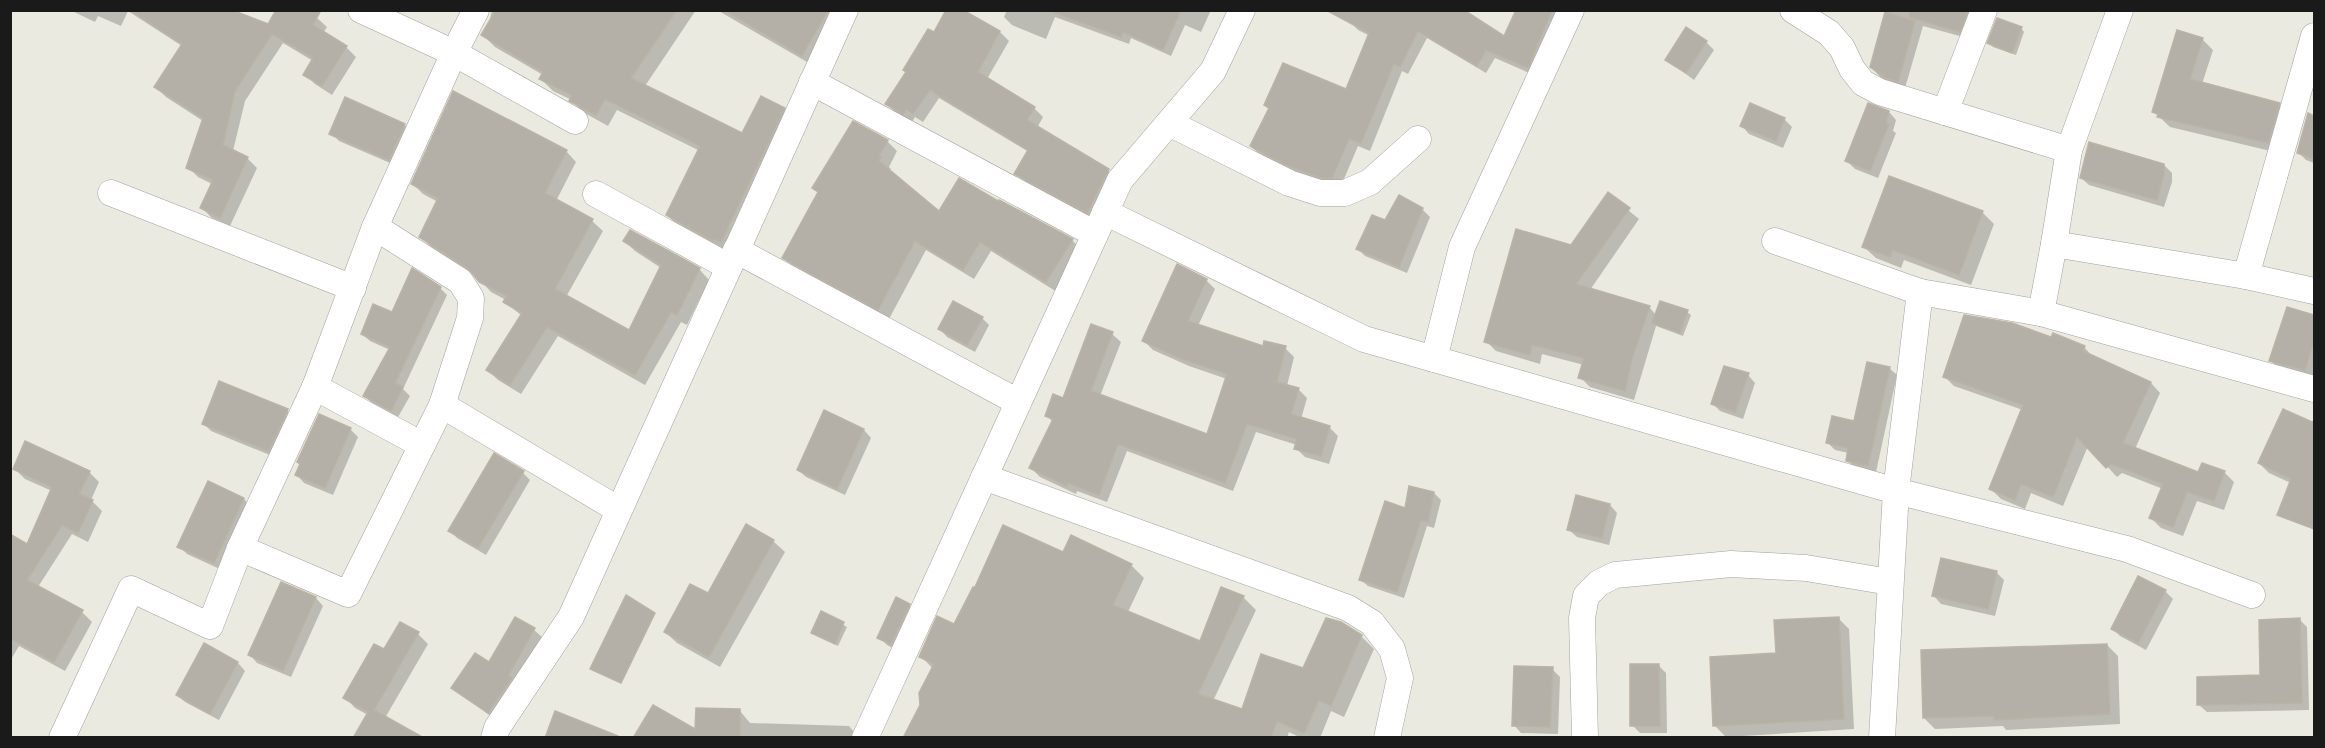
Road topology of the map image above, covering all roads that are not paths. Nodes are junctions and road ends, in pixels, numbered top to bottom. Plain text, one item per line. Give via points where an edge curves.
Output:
1 (361, 10) edge
2 (476, 10) edge
3 (845, 10) edge
4 (1242, 10) edge
5 (1571, 10) edge
6 (1793, 10) edge
7 (1984, 10) edge
8 (2120, 10) edge
9 (2314, 36) edge
10 (454, 53) junction
11 (812, 82) junction
12 (1945, 112) junction
13 (575, 121) dead end
14 (1169, 123) junction
15 (1418, 139) dead end
16 (2069, 150) junction
17 (111, 193) dead end
18 (596, 194) dead end
19 (1100, 223) junction
20 (375, 227) junction
21 (1775, 241) dead end
22 (2054, 244) junction
23 (733, 259) junction
24 (2246, 276) junction
25 (353, 288) junction
26 (2314, 291) edge
27 (1920, 292) junction
28 (2041, 313) junction
29 (1434, 359) junction
30 (315, 387) junction
31 (2314, 388) edge
32 (1018, 402) junction
33 (442, 405) junction
34 (422, 445) junction
35 (984, 477) junction
36 (1896, 491) junction
37 (619, 510) junction
38 (240, 548) junction
39 (1890, 582) junction
40 (2252, 595) dead end
41 (62, 738) edge
42 (494, 738) edge
43 (865, 738) edge
44 (1387, 738) edge
45 (1586, 738) edge
46 (1882, 738) edge

1 - 10 street
2 - 10 street
3 - 11 street
4 - 14 street via 1213,71
5 - 29 street via 1462,247
6 - 12 street via 1829,33 1863,83
7 - 12 street
8 - 16 street
9 - 24 street
10 - 13 street
10 - 20 street
11 - 19 street
11 - 23 street
12 - 16 street
14 - 15 street via 1289,183 1320,193 1345,193 1370,182
14 - 19 street via 1120,180
16 - 22 street
17 - 25 street
18 - 23 street
19 - 29 street via 1364,339
19 - 32 street
20 - 25 street
20 - 33 street via 460,281 471,298 470,318
21 - 27 street
22 - 24 street
22 - 28 street
23 - 32 street
23 - 37 street
24 - 26 street
25 - 30 street
27 - 28 street
27 - 36 street
28 - 31 street
29 - 36 street
30 - 34 street
30 - 38 street
32 - 35 street
33 - 34 street
33 - 37 street
34 - 38 street via 348,594
35 - 43 street
35 - 44 street via 1348,608 1372,623 1392,649 1401,678
36 - 39 street
36 - 40 street via 2127,549
37 - 42 street via 571,617
38 - 41 street via 210,626 131,589
39 - 45 street via 1806,568 1731,564 1615,575 1599,583 1586,596 1582,618
39 - 46 street

